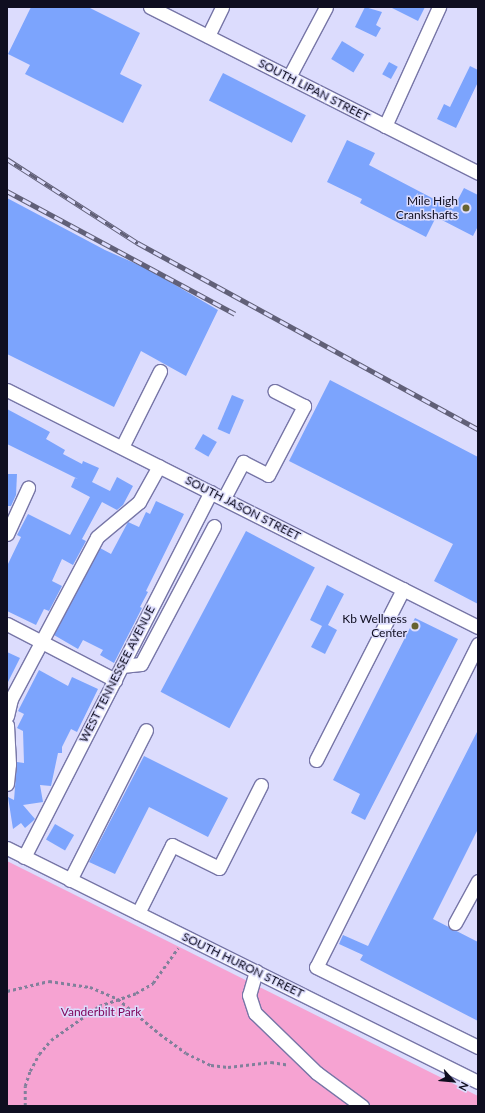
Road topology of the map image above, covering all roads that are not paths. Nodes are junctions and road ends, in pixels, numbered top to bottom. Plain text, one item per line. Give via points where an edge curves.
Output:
1 (150, 7) edge
2 (222, 7) edge
3 (326, 7) edge
4 (439, 7) edge
5 (208, 36) junction
6 (289, 77) junction
7 (385, 126) junction
8 (477, 170) edge
9 (160, 371) dead end
10 (7, 390) edge
11 (275, 391) dead end
12 (122, 447) junction
13 (159, 466) junction
14 (28, 488) dead end
15 (211, 492) junction
16 (224, 498) junction
17 (214, 526) dead end
18 (7, 534) edge
19 (403, 589) junction
20 (7, 624) edge
21 (478, 627) edge
22 (41, 642) junction
23 (478, 644) edge
24 (122, 666) junction
25 (115, 680) junction
26 (7, 716) edge
27 (7, 725) edge
28 (146, 730) dead end
29 (316, 760) dead end
30 (7, 784) edge
31 (261, 785) dead end
32 (7, 848) edge
33 (24, 857) junction
34 (70, 880) junction
35 (478, 882) edge
36 (138, 913) junction
37 (455, 924) dead end
38 (256, 971) junction
39 (478, 1047) edge
40 (478, 1082) edge
41 (362, 1106) edge

1 - 5 street, SOUTH LIPAN STREET
2 - 5 street
3 - 6 street
4 - 7 street
5 - 6 street, SOUTH LIPAN STREET
6 - 7 street, SOUTH LIPAN STREET
7 - 8 street, SOUTH LIPAN STREET
9 - 12 street
10 - 12 street, SOUTH JASON STREET
11 - 16 street via 304,406 268,475 243,462
12 - 13 street, SOUTH JASON STREET
13 - 15 street, SOUTH JASON STREET
13 - 22 street via 139,502 97,537
14 - 18 street
15 - 16 street, SOUTH JASON STREET
15 - 24 street, WEST TENNESSEE AVENUE
16 - 19 street, SOUTH JASON STREET
17 - 24 street via 141,664
19 - 21 street, SOUTH JASON STREET
19 - 29 street
20 - 22 street
22 - 25 street
22 - 26 street via 11,699
23 - 39 street via 316,967
24 - 25 street, WEST TENNESSEE AVENUE
25 - 33 street, WEST TENNESSEE AVENUE
27 - 30 street
28 - 34 street
31 - 36 street via 219,868 172,845
32 - 33 street, SOUTH HURON STREET
33 - 34 street, SOUTH HURON STREET
34 - 36 street, SOUTH HURON STREET
35 - 37 street
36 - 38 street, SOUTH HURON STREET
38 - 40 street, SOUTH HURON STREET
38 - 41 street via 249,995 255,1013 317,1073

